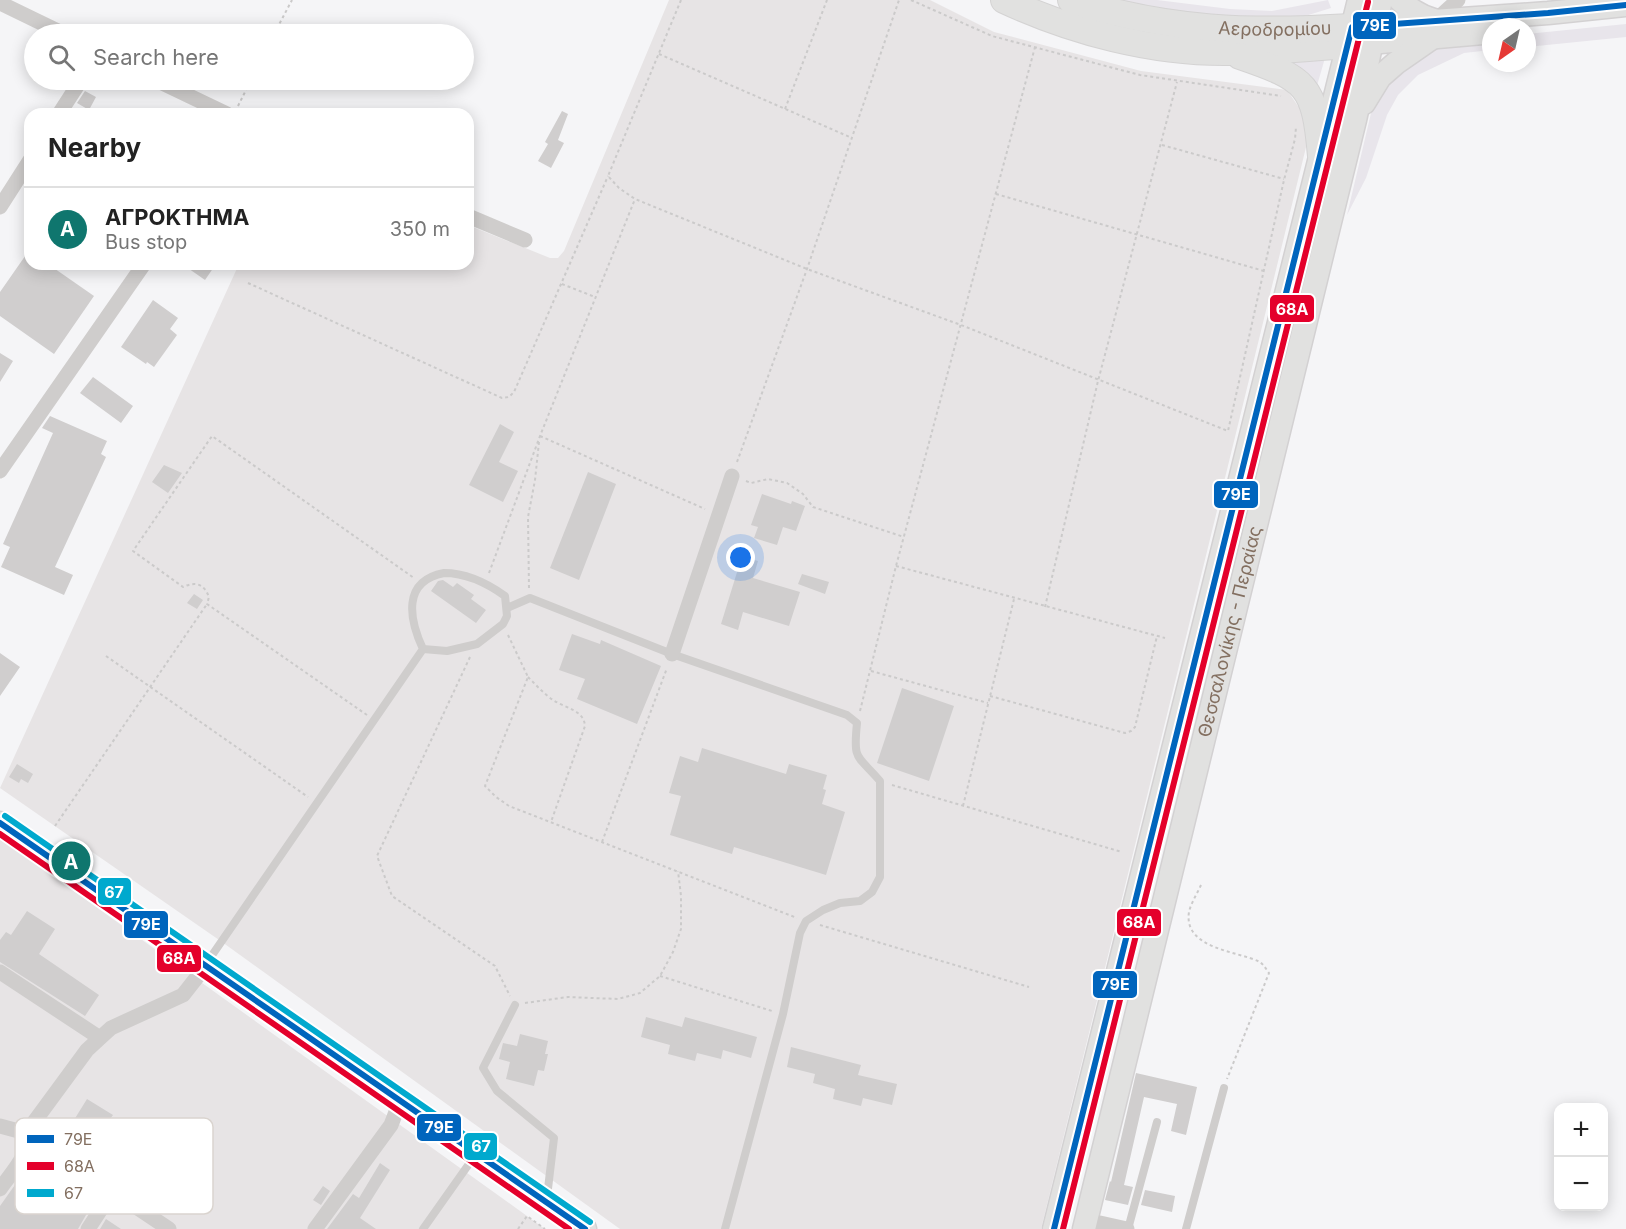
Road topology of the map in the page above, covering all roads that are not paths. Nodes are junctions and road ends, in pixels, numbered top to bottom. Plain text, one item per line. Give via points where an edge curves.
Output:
1 (1004, 0) edge
2 (1071, 0) edge
3 (1359, 0) edge
4 (1381, 0) edge
5 (1400, 0) edge
6 (1458, 0) edge
7 (0, 3) edge
8 (1626, 5) edge
9 (1626, 19) edge
10 (43, 24) edge
11 (1435, 28) junction
12 (1536, 28) edge
13 (1482, 31) edge
14 (1362, 35) junction
15 (1229, 52) junction
16 (75, 90) edge
17 (177, 90) edge
18 (63, 108) edge
19 (214, 108) edge
20 (1355, 120) junction
21 (1321, 156) junction
22 (24, 169) edge
23 (0, 207) edge
24 (474, 219) edge
25 (525, 240) dead end
26 (140, 270) edge
27 (0, 471) edge
28 (732, 476) road end
29 (507, 608) junction
30 (423, 649) junction
31 (672, 654) junction
32 (0, 823) edge
33 (205, 966) junction
34 (0, 972) edge
35 (515, 1005) road end
36 (100, 1038) junction
37 (1224, 1088) road end
38 (400, 1099) junction
39 (37, 1118) edge
40 (1157, 1122) dead end
41 (0, 1126) edge
42 (15, 1130) edge
43 (477, 1153) junction
44 (15, 1167) edge
45 (0, 1189) edge
46 (546, 1202) junction
47 (98, 1214) edge
48 (147, 1214) edge
49 (1092, 1226) edge
50 (88, 1229) edge
51 (169, 1229) edge
52 (315, 1229) edge
53 (423, 1229) edge
54 (585, 1229) edge
55 (725, 1229) edge
56 (1054, 1229) edge
57 (1128, 1229) edge
58 (1186, 1229) edge

1 - 15 highway, Αεροδρομίου via 1054,20 1122,39
2 - 14 highway, Αεροδρομίου via 1129,16 1196,27
3 - 14 main road, Θεσσαλονίκης - Περαίας
4 - 14 main road, Θεσσαλονίκης - Περαίας
5 - 11 main road
6 - 11 street
7 - 10 street
8 - 11 main road, Αεροδρομίου
9 - 12 main road
11 - 13 main road, Αεροδρομίου
11 - 14 main road, Αεροδρομίου
11 - 20 main road via 1380,77
14 - 15 highway, Αεροδρομίου
14 - 20 main road, Θεσσαλονίκης - Περαίας
14 - 21 main road, Θεσσαλονίκης - Περαίας
15 - 21 highway via 1283,71 1308,93 1316,111
16 - 18 street
17 - 19 street
20 - 49 main road, Θεσσαλονίκης - Περαίας
21 - 56 main road, Θεσσαλονίκης - Περαίας
22 - 23 street
24 - 25 street
26 - 27 street
28 - 31 street
29 - 30 lane via 503,624 477,644 447,651
29 - 30 lane via 505,596 485,583 456,573 432,575 415,593 412,612
29 - 31 lane via 530,598
30 - 33 lane
31 - 55 lane via 847,715 857,723 855,745 860,761 880,782 880,877 872,892 860,902 840,903 823,910 806,921 800,933 783,1014
32 - 33 main road
33 - 36 street via 183,995 111,1028
33 - 38 main road
34 - 36 street
35 - 46 lane via 483,1068 497,1091 554,1138
36 - 39 street
37 - 58 lane
38 - 43 main road
38 - 52 street via 391,1125
40 - 57 lane
41 - 42 street
43 - 46 main road
43 - 53 lane
44 - 45 street
46 - 54 main road
47 - 50 street
48 - 51 street
49 - 57 street

